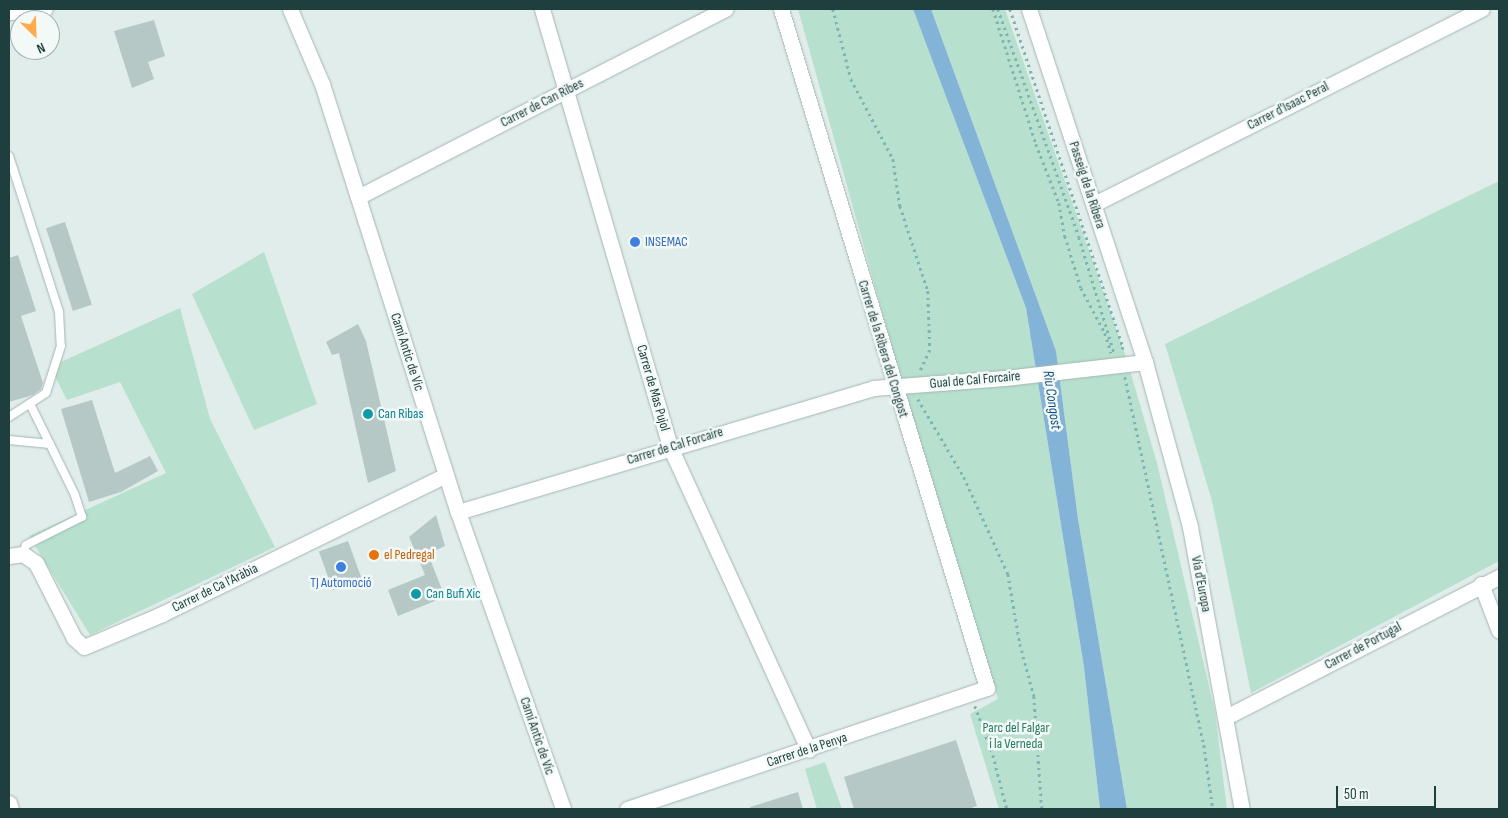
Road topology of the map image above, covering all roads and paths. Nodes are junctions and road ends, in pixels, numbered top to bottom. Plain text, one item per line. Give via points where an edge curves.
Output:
1 (45, 9) edge
2 (290, 9) edge
3 (542, 9) edge
4 (726, 9) edge
5 (781, 9) edge
6 (833, 9) edge
7 (993, 9) edge
8 (998, 9) edge
9 (1010, 9) edge
10 (1029, 9) edge
11 (1482, 9) edge
12 (9, 12) edge
13 (566, 91) junction
14 (9, 156) edge
15 (358, 197) junction
16 (1094, 204) junction
17 (1145, 362) junction
18 (1111, 364) junction
19 (901, 386) junction
20 (30, 404) junction
21 (9, 417) edge
22 (9, 440) edge
23 (50, 444) junction
24 (670, 447) junction
25 (446, 475) junction
26 (458, 512) junction
27 (16, 555) edge
28 (1499, 577) edge
29 (1481, 584) junction
30 (1499, 631) edge
31 (987, 688) joint
32 (971, 694) junction
33 (1228, 716) junction
34 (809, 750) junction
35 (9, 803) edge
36 (11, 809) edge
37 (563, 809) edge
38 (627, 809) edge
39 (1007, 809) edge
40 (1042, 809) edge
41 (1213, 809) edge
42 (1242, 809) edge

1 - 12 street
2 - 15 street, Camí Antic de Vic via 322,84
3 - 13 street, Carrer de Mas Pujol
4 - 13 street, Carrer de Can Ribes
5 - 19 street, Carrer de la Ribera del Congost
6 - 19 path via 851,79 893,159 900,206 928,290 929,357
7 - 8 path via 1036,144 1059,203 1081,288 1115,357 1078,236
9 - 18 path via 1123,347
10 - 16 street, Passeig de la Ribera
11 - 16 street, Carrer d'Isaac Peral
13 - 15 street, Carrer de Can Ribes
13 - 24 street, Carrer de Mas Pujol
14 - 20 lane via 59,312 61,346 51,385 46,393
15 - 25 street, Camí Antic de Vic
16 - 17 street, Passeig de la Ribera
17 - 18 street, Gual de Cal Forcaire
17 - 33 street, Via d'Europa via 1190,527
18 - 19 street, Gual de Cal Forcaire via 1005,378
18 - 41 path via 1125,377 1204,745
19 - 24 street, Carrer de Cal Forcaire via 873,388
19 - 31 street, Carrer de la Ribera del Congost
19 - 40 path via 929,414 964,477 1008,574 1020,644 1034,696
20 - 21 lane
20 - 23 lane, Carrer de Ca l'Aràbia
22 - 23 lane
23 - 27 lane, Carrer de Ca l'Aràbia via 82,517 26,545
24 - 26 street, Carrer de Cal Forcaire
24 - 34 street, Carrer de Mas Pujol
25 - 26 street, Camí Antic de Vic
25 - 27 street, Carrer de Ca l'Aràbia via 162,614 84,647 74,638 36,563
26 - 37 street, Camí Antic de Vic
28 - 29 street, Carrer de Portugal
29 - 30 street
29 - 33 street, Carrer de Portugal
31 - 32 street, Carrer de la Penya
32 - 34 street, Carrer de la Penya
32 - 39 path via 993,755
33 - 42 street, Via d'Europa
34 - 38 street, Carrer de la Penya
35 - 36 street

